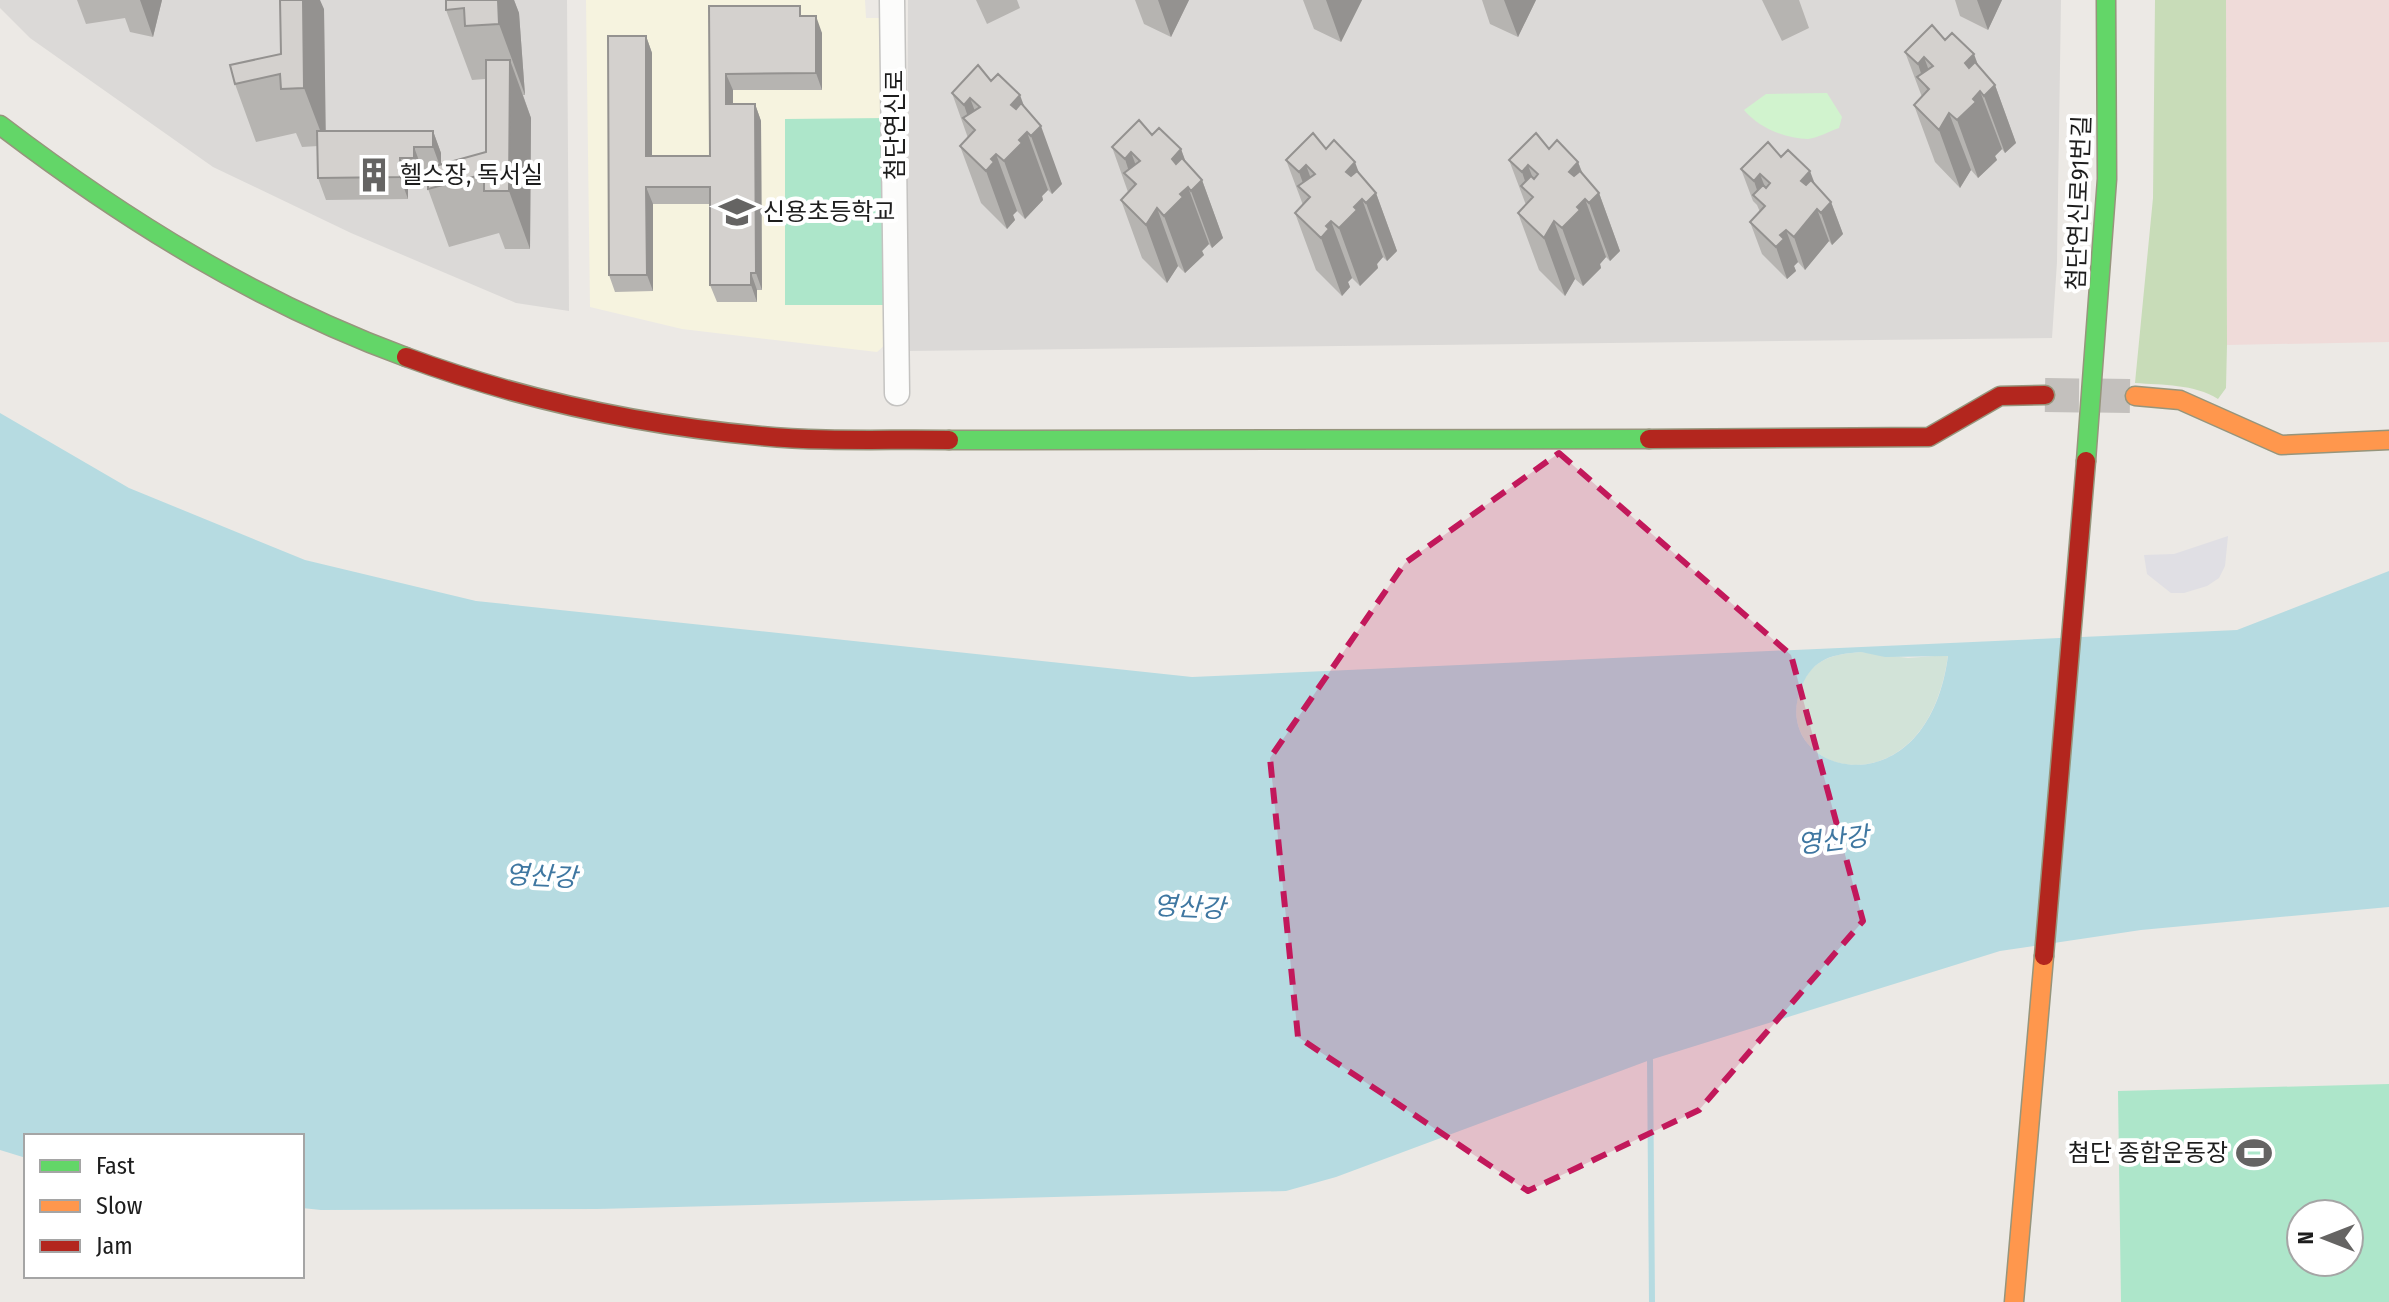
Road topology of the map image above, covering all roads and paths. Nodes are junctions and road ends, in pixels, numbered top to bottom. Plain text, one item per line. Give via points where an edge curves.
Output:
1 (2106, 0) edge
2 (892, 5) edge
3 (0, 125) edge
4 (897, 393) dead end
5 (2045, 395) tunnel mouth
6 (2135, 396) tunnel mouth
7 (2389, 440) edge
8 (2014, 1302) edge

1 - 8 street, 첨단연신로91번길 via 2107,179
2 - 4 street, 첨단연신로
3 - 5 street via 131,223 225,279 309,320 401,358 510,392 678,427 765,437 942,440 1929,437 2000,396
6 - 7 street via 2180,400 2281,445

